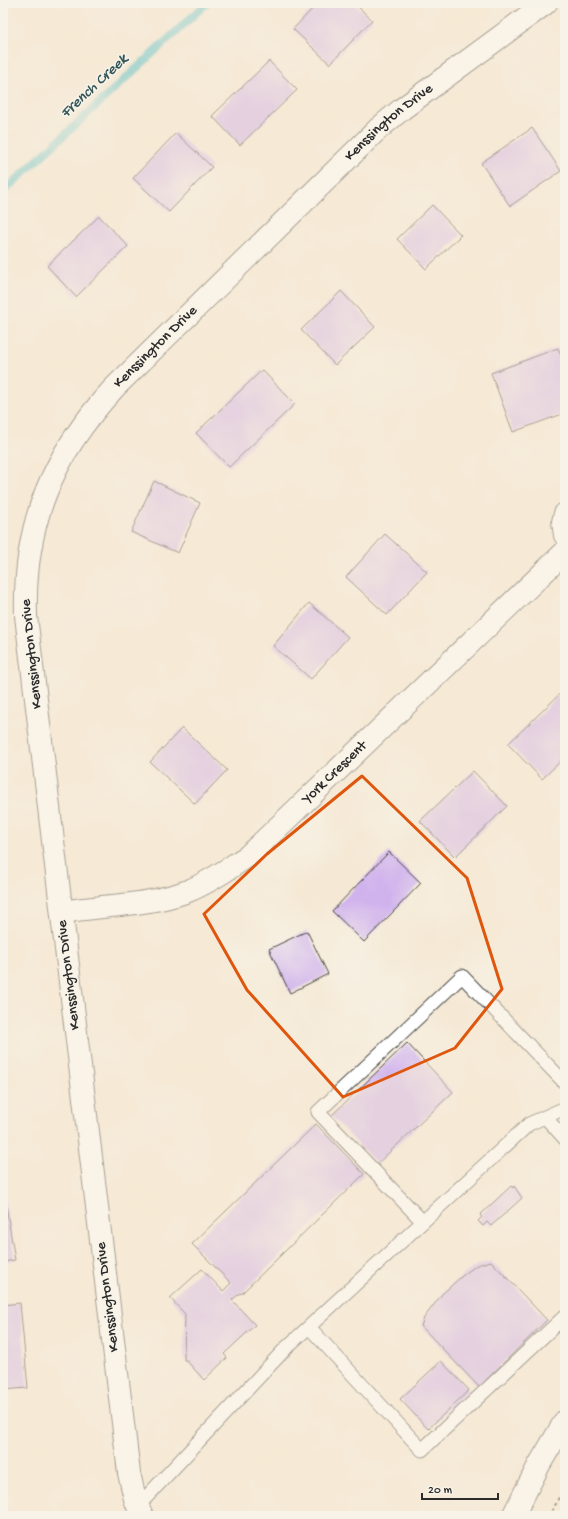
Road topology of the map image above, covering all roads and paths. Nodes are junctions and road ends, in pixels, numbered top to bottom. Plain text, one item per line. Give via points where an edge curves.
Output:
1 (546, 3) edge
2 (565, 514) edge
3 (565, 535) edge
4 (565, 552) edge
5 (62, 912) junction
6 (565, 1083) edge
7 (565, 1108) edge
8 (545, 1117) junction
9 (565, 1139) edge
10 (423, 1222) junction
11 (565, 1316) edge
12 (309, 1327) junction
13 (565, 1421) edge
14 (565, 1487) edge
15 (140, 1511) edge
16 (513, 1516) edge
17 (549, 1516) edge

1 - 5 street, Kenssington Drive via 378,129 109,393 81,426 55,470 45,492 31,541 25,591
2 - 3 street
4 - 5 street, York Crescent via 248,856 188,891 134,903
5 - 15 street, Kenssington Drive via 128,1465
6 - 10 lane via 462,976 318,1112
7 - 8 lane
8 - 9 lane
8 - 10 lane via 529,1124
10 - 12 lane
11 - 12 lane via 422,1450
12 - 15 lane via 287,1347
13 - 16 street
14 - 17 path

